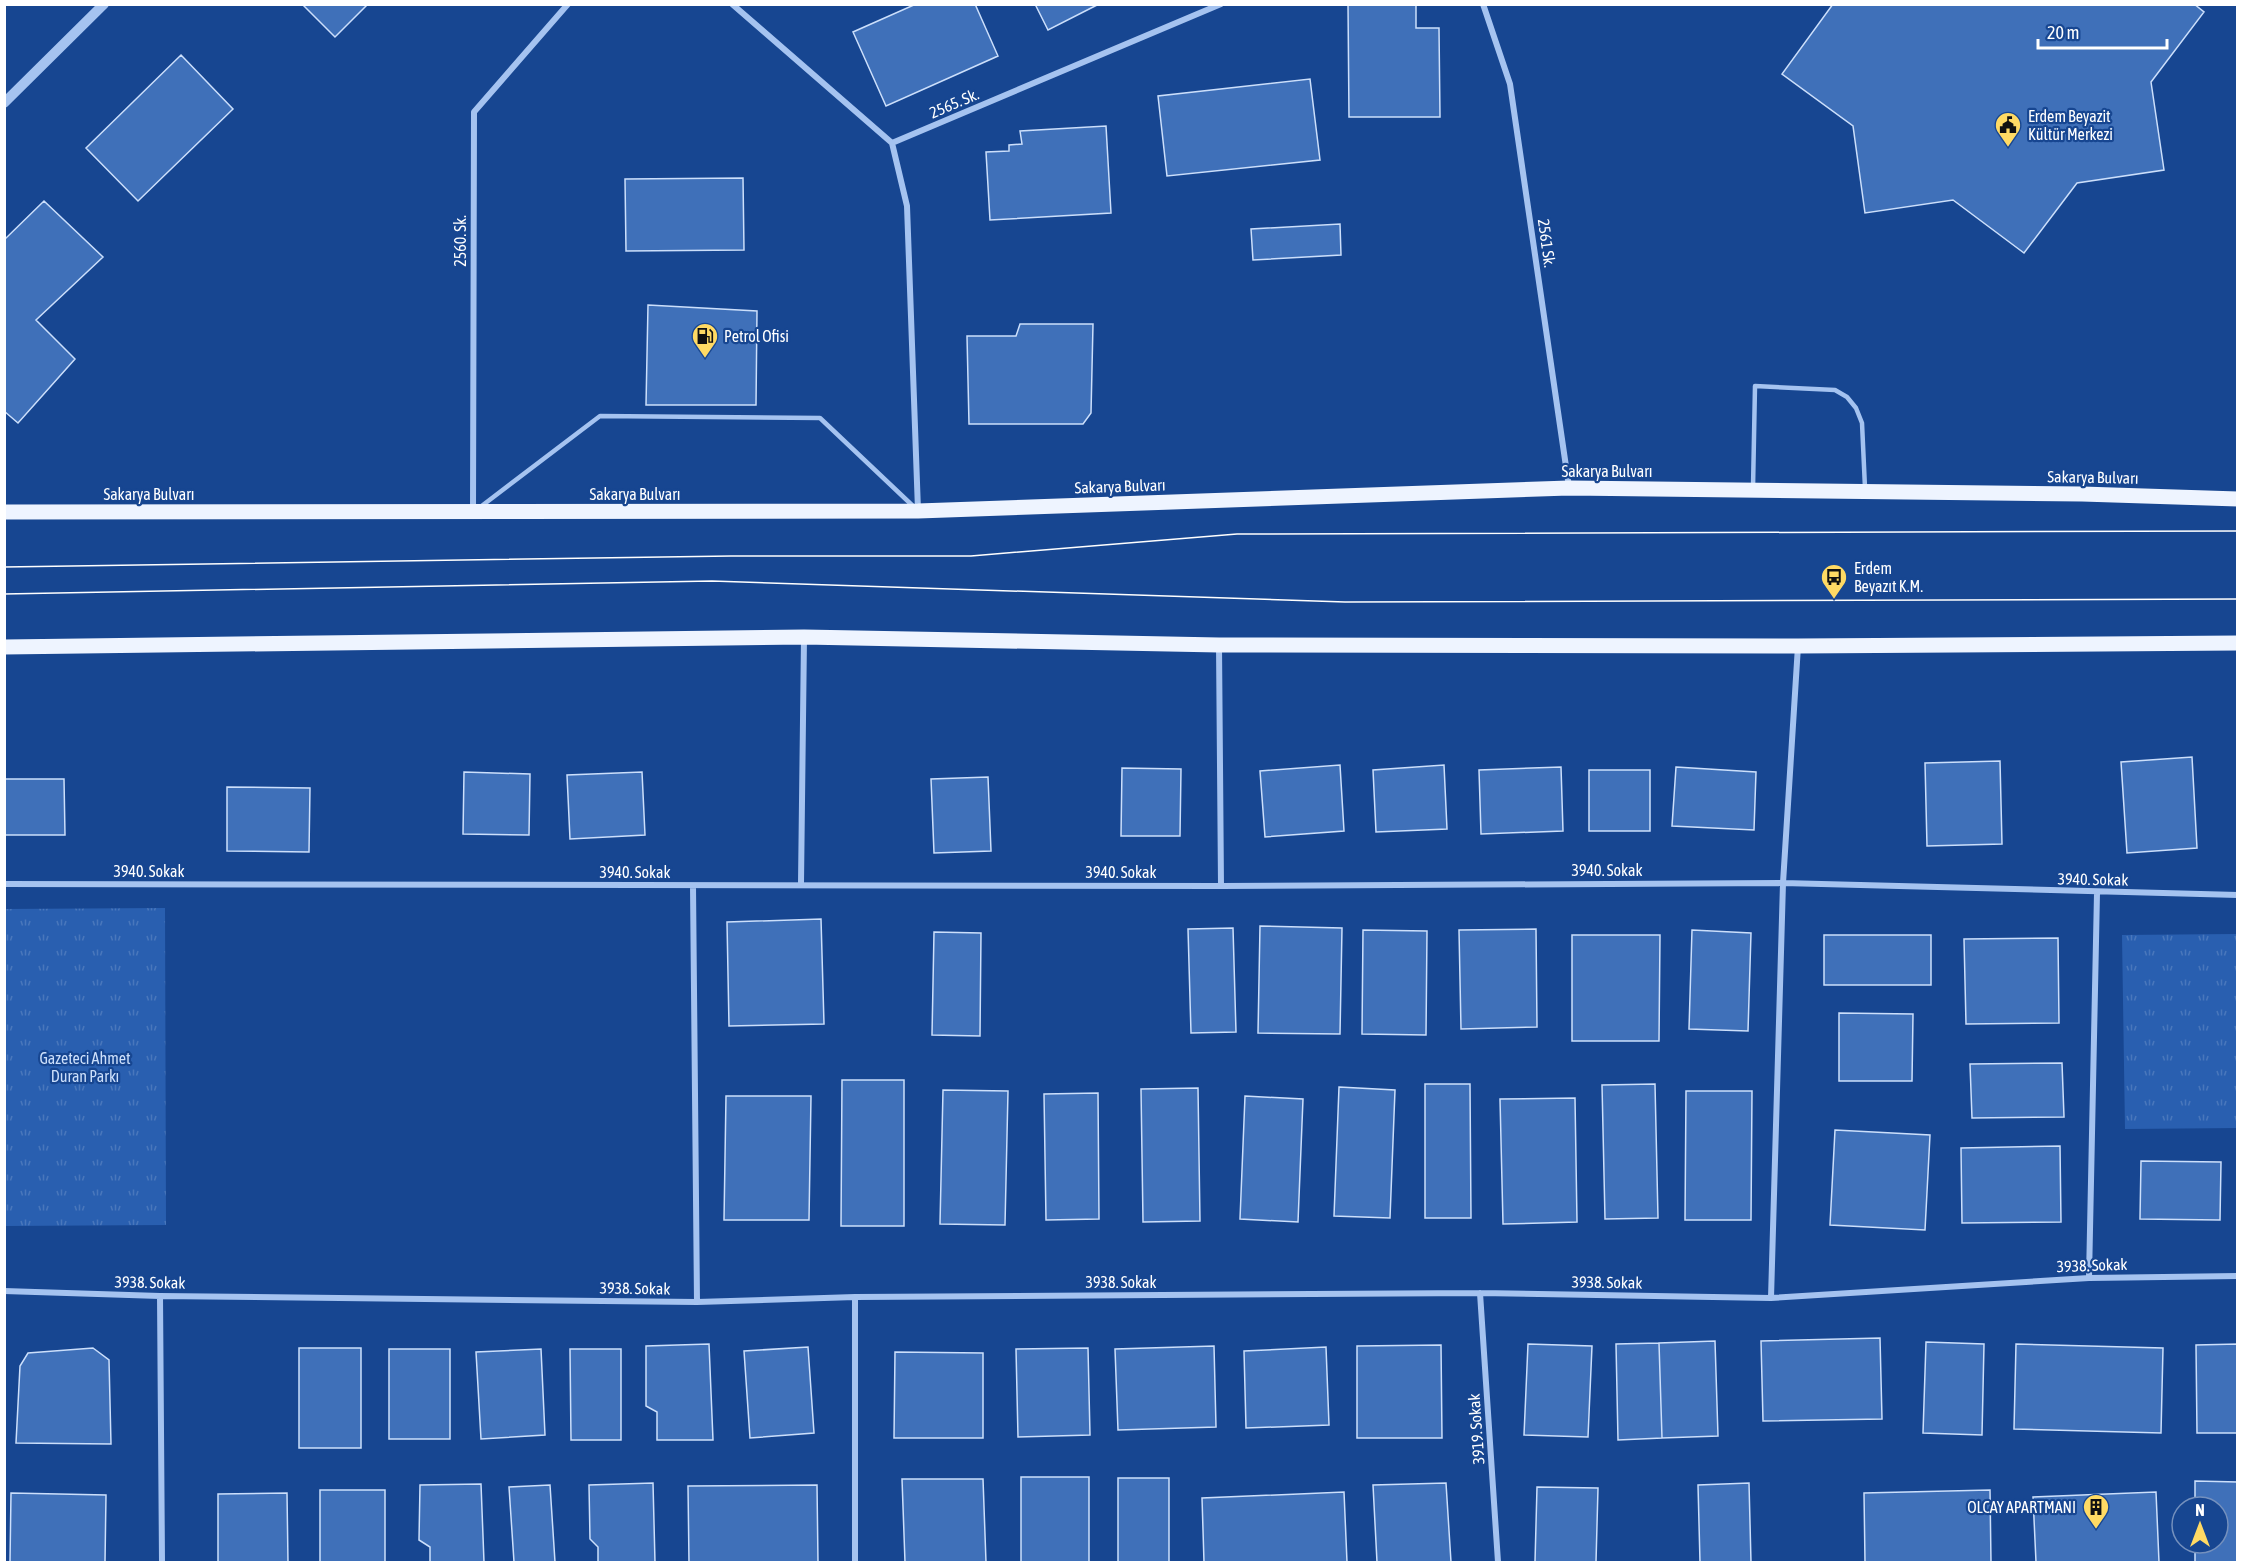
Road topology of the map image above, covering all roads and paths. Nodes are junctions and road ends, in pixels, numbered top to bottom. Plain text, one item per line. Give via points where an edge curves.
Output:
1 (104, 4) edge
2 (568, 4) edge
3 (732, 4) edge
4 (1221, 4) edge
5 (1483, 4) edge
6 (4, 103) edge
7 (892, 143) junction
8 (1569, 488) junction
9 (1753, 490) junction
10 (1866, 492) junction
11 (2238, 499) edge
12 (918, 511) junction
13 (4, 512) edge
14 (473, 512) junction
15 (804, 637) junction
16 (2238, 643) edge
17 (1220, 645) junction
18 (4, 646) edge
19 (1798, 646) junction
20 (1783, 883) junction
21 (4, 884) edge
22 (801, 884) junction
23 (693, 886) junction
24 (1221, 886) junction
25 (2097, 893) junction
26 (2238, 896) edge
27 (2238, 1276) edge
28 (2089, 1278) junction
29 (4, 1290) edge
30 (1480, 1293) junction
31 (160, 1296) junction
32 (855, 1297) junction
33 (1771, 1298) junction
34 (697, 1302) junction
35 (162, 1563) edge
36 (855, 1563) edge
37 (1498, 1563) edge

1 - 6 street
2 - 14 street, 2560. Sk. via 474,112
3 - 7 street
4 - 7 street, 2565. Sk.
5 - 8 street, 2561 Sk. via 1510,84
7 - 12 street via 907,206
8 - 9 main road, Sakarya Bulvarı
8 - 12 main road, Sakarya Bulvarı
9 - 10 main road, Sakarya Bulvarı
9 - 10 lane via 1755,386 1835,390 1847,397 1862,423
10 - 11 main road, Sakarya Bulvarı
12 - 14 main road, Sakarya Bulvarı
12 - 14 lane via 820,418 600,416
13 - 14 main road, Sakarya Bulvarı
15 - 17 main road
15 - 18 main road
15 - 22 street
16 - 19 main road
17 - 19 main road
17 - 24 street
19 - 20 street
20 - 24 street, 3940. Sokak
20 - 25 street, 3940. Sokak
20 - 33 street
21 - 23 street, 3940. Sokak
22 - 23 street, 3940. Sokak
22 - 24 street, 3940. Sokak
23 - 34 street
25 - 26 street, 3940. Sokak
25 - 28 street
27 - 28 street, 3938. Sokak
28 - 33 street, 3938. Sokak
29 - 31 street, 3938. Sokak
30 - 32 street, 3938. Sokak
30 - 33 street, 3938. Sokak
30 - 37 street, 3919. Sokak
31 - 34 street, 3938. Sokak
31 - 35 street
32 - 34 street, 3938. Sokak
32 - 36 street

